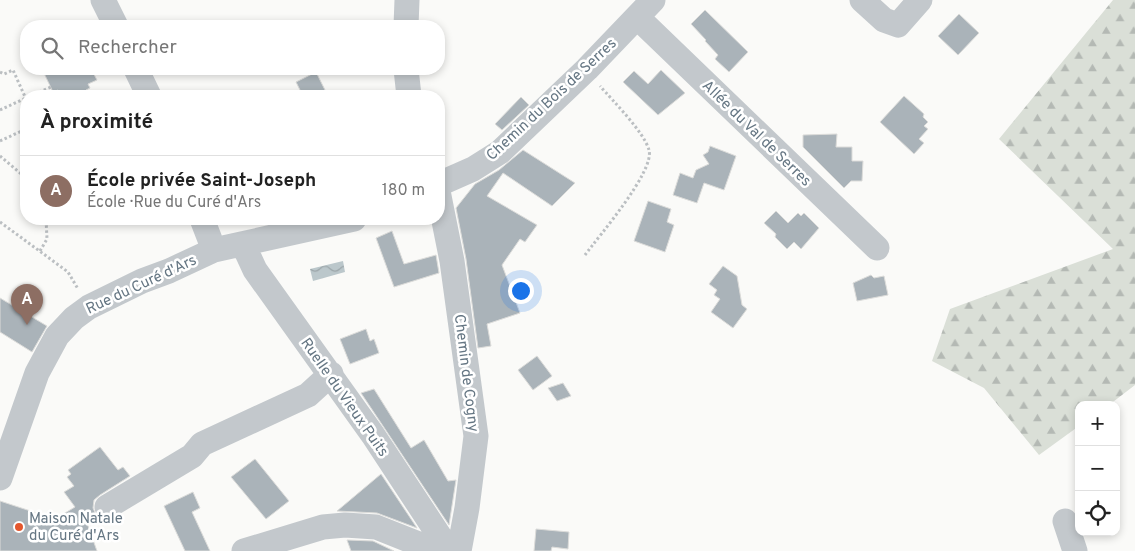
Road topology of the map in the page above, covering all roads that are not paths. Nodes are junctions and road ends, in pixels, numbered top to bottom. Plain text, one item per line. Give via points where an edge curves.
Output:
1 (103, 0) edge
2 (407, 0) edge
3 (862, 0) edge
4 (920, 0) edge
5 (645, 8) edge
6 (113, 20) edge
7 (406, 20) edge
8 (139, 75) edge
9 (406, 75) edge
10 (146, 90) edge
11 (408, 90) edge
12 (445, 181) edge
13 (204, 225) edge
14 (327, 225) edge
15 (445, 225) edge
16 (243, 244) junction
17 (876, 248) dead end
18 (214, 250) junction
19 (331, 374) junction
20 (0, 478) edge
21 (107, 507) dead end
22 (1065, 521) dead end
23 (256, 549) edge
24 (453, 550) edge
25 (1075, 551) edge

1 - 6 street
2 - 7 street
3 - 4 street via 884,20 898,25
5 - 12 street, Chemin du Bois de Serres via 500,152
5 - 17 street, Allée du Val de Serres
8 - 10 street
9 - 11 street
13 - 18 street
14 - 16 street, Rue du Curé d'Ars
15 - 24 street, Chemin de Cogny via 476,436 468,508
16 - 18 street, Rue du Curé d'Ars
16 - 19 street, Ruelle du Vieux Puits via 255,270
18 - 20 street, Rue du Curé d'Ars via 89,307 74,318 52,346 37,374
19 - 21 street via 308,395 202,444 192,456
19 - 24 street, Ruelle du Vieux Puits
22 - 25 street
23 - 24 street via 322,527 345,526 376,527 424,546

